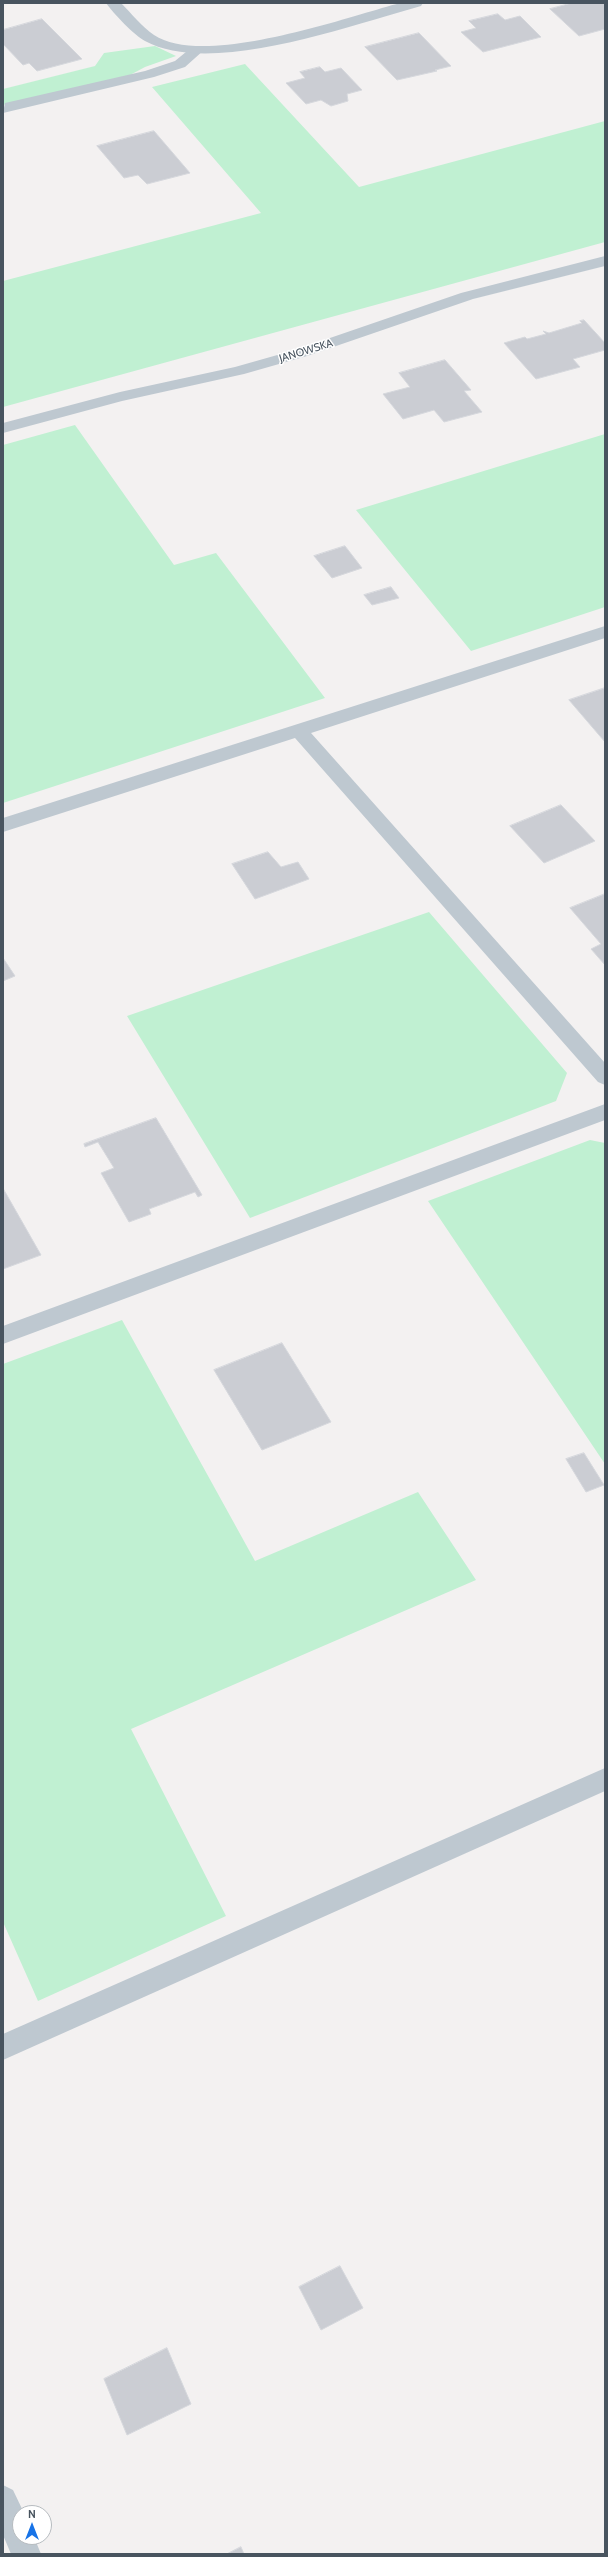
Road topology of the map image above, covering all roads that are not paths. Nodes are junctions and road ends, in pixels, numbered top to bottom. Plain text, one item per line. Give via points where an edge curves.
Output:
1 (113, 3) edge
2 (416, 3) edge
3 (198, 50) junction
4 (3, 109) edge
5 (605, 261) edge
6 (3, 428) edge
7 (605, 632) edge
8 (299, 731) junction
9 (3, 825) edge
10 (605, 1077) edge
11 (605, 1112) edge
12 (3, 1335) edge
13 (605, 1779) edge
14 (3, 2047) edge
15 (3, 2500) edge
16 (26, 2554) edge

1 - 3 street via 149,38 167,45
2 - 3 street via 257,46
3 - 4 street via 180,64 149,74
5 - 6 street, JANOWSKA via 467,296 308,351 238,371 120,397
7 - 8 street
8 - 9 street
8 - 10 street
11 - 12 street
13 - 14 street
15 - 16 street

